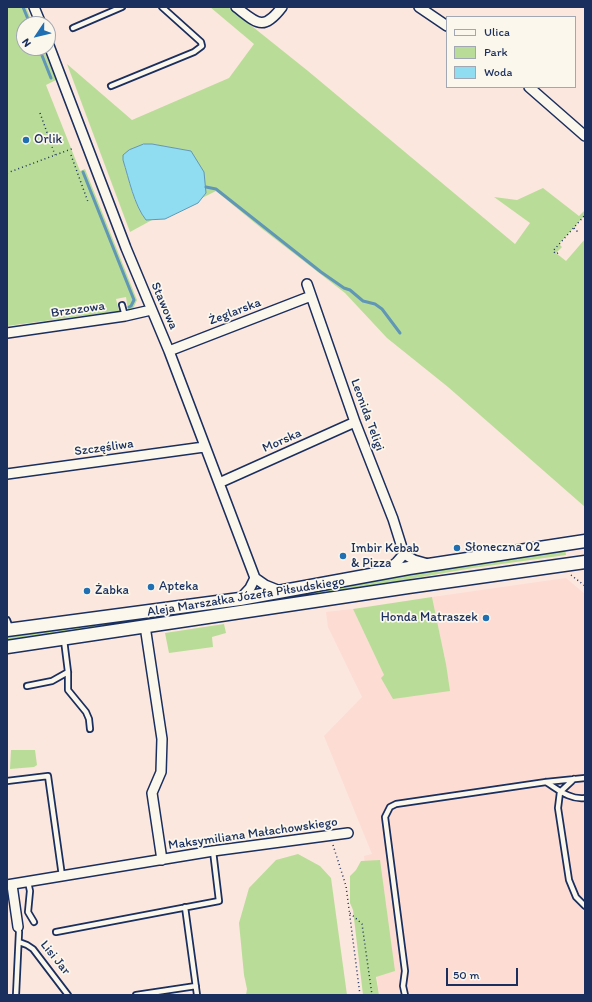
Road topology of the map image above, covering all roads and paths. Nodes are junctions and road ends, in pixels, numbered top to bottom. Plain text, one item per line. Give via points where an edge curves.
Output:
1 (122, 7) edge
2 (162, 7) edge
3 (236, 7) edge
4 (282, 7) edge
5 (419, 7) edge
6 (446, 25) edge
7 (73, 28) dead end
8 (53, 56) edge
9 (111, 86) dead end
10 (529, 88) edge
11 (40, 114) dead end
12 (585, 136) edge
13 (74, 148) dead end
14 (55, 155) junction
15 (71, 155) dead end
16 (7, 173) edge
17 (88, 202) dead end
18 (585, 215) edge
19 (574, 228) junction
20 (576, 232) dead end
21 (567, 235) junction
22 (570, 237) dead end
23 (560, 244) junction
24 (562, 246) dead end
25 (558, 253) dead end
26 (307, 284) dead end
27 (311, 296) junction
28 (122, 305) dead end
29 (151, 310) junction
30 (125, 316) junction
31 (7, 333) edge
32 (169, 351) junction
33 (355, 422) junction
34 (204, 447) junction
35 (7, 474) edge
36 (219, 483) junction
37 (585, 541) edge
38 (404, 554) junction
39 (585, 562) edge
40 (431, 565) junction
41 (566, 571) dead end
42 (385, 572) junction
43 (255, 578) junction
44 (585, 586) edge
45 (282, 592) junction
46 (240, 599) junction
47 (145, 626) junction
48 (8, 627) edge
49 (63, 638) junction
50 (7, 647) edge
51 (68, 672) junction
52 (27, 686) dead end
53 (90, 729) dead end
54 (585, 778) edge
55 (574, 779) junction
56 (7, 781) edge
57 (546, 782) junction
58 (560, 792) junction
59 (585, 798) edge
60 (348, 833) dead end
61 (330, 836) junction
62 (213, 851) junction
63 (162, 860) junction
64 (62, 876) junction
65 (28, 882) junction
66 (9, 885) edge
67 (585, 906) edge
68 (185, 907) junction
69 (350, 913) junction
70 (34, 922) dead end
71 (18, 927) joint
72 (56, 932) dead end
73 (19, 942) junction
74 (196, 986) junction
75 (16, 995) edge
76 (68, 995) edge
77 (136, 995) edge
78 (197, 995) edge
79 (360, 995) edge
80 (372, 995) edge
81 (405, 995) edge

1 - 7 lane
2 - 9 lane via 202,42 202,46 194,52
3 - 4 street via 260,23 274,17
5 - 6 street
8 - 29 street, Stawowa
10 - 12 street
11 - 14 path
13 - 14 path
14 - 16 path
15 - 17 path
18 - 19 path
19 - 20 path
19 - 21 path
21 - 22 path
21 - 23 path
23 - 24 path
23 - 25 path via 553,251
26 - 27 street, Leonida Teligi
27 - 32 street, Żeglarska
27 - 33 street, Leonida Teligi
28 - 30 lane
29 - 30 street, Brzozowa
29 - 32 street, Stawowa
30 - 31 street, Brzozowa
32 - 34 street, Stawowa
33 - 36 street, Morska
33 - 38 street, Leonida Teligi
34 - 35 street, Szczęśliwa
34 - 36 street, Stawowa
36 - 43 street, Stawowa
37 - 40 main road, Aleja Marszałka Józefa Piłsudskiego
38 - 40 street
38 - 42 street
39 - 47 main road, Aleja Marszałka Józefa Piłsudskiego
40 - 42 main road, Aleja Marszałka Józefa Piłsudskiego
41 - 44 path
42 - 45 main road, Aleja Marszałka Józefa Piłsudskiego
43 - 45 street via 264,585
43 - 46 street
45 - 46 main road, Aleja Marszałka Józefa Piłsudskiego
46 - 48 main road, Aleja Marszałka Józefa Piłsudskiego
47 - 49 main road, Aleja Marszałka Józefa Piłsudskiego
47 - 63 street, Maksymiliana Małachowskiego via 162,739 161,772 152,793
49 - 50 main road, Aleja Marszałka Józefa Piłsudskiego
49 - 51 lane
51 - 52 lane via 52,681
51 - 53 lane via 68,690 86,712
54 - 55 lane
55 - 57 lane
55 - 58 lane
56 - 64 lane via 48,776
57 - 58 lane
57 - 81 lane via 396,804 390,807 385,817 405,971
58 - 59 lane via 578,799
58 - 67 lane via 558,808 569,880 576,897
60 - 61 street, Maksymiliana Małachowskiego
61 - 62 street, Maksymiliana Małachowskiego
61 - 69 path via 346,886
62 - 63 street, Maksymiliana Małachowskiego
62 - 68 lane via 219,901
63 - 64 street, Maksymiliana Małachowskiego
64 - 65 street, Maksymiliana Małachowskiego
65 - 66 street, Maksymiliana Małachowskiego
65 - 70 lane via 28,912
66 - 71 street, Lisi Jar
68 - 72 lane
68 - 74 lane
69 - 79 path
69 - 80 path via 362,924
71 - 73 lane, Lisi Jar
73 - 75 lane, Lisi Jar
73 - 76 lane, Lisi Jar via 33,949
74 - 77 lane
74 - 78 lane

